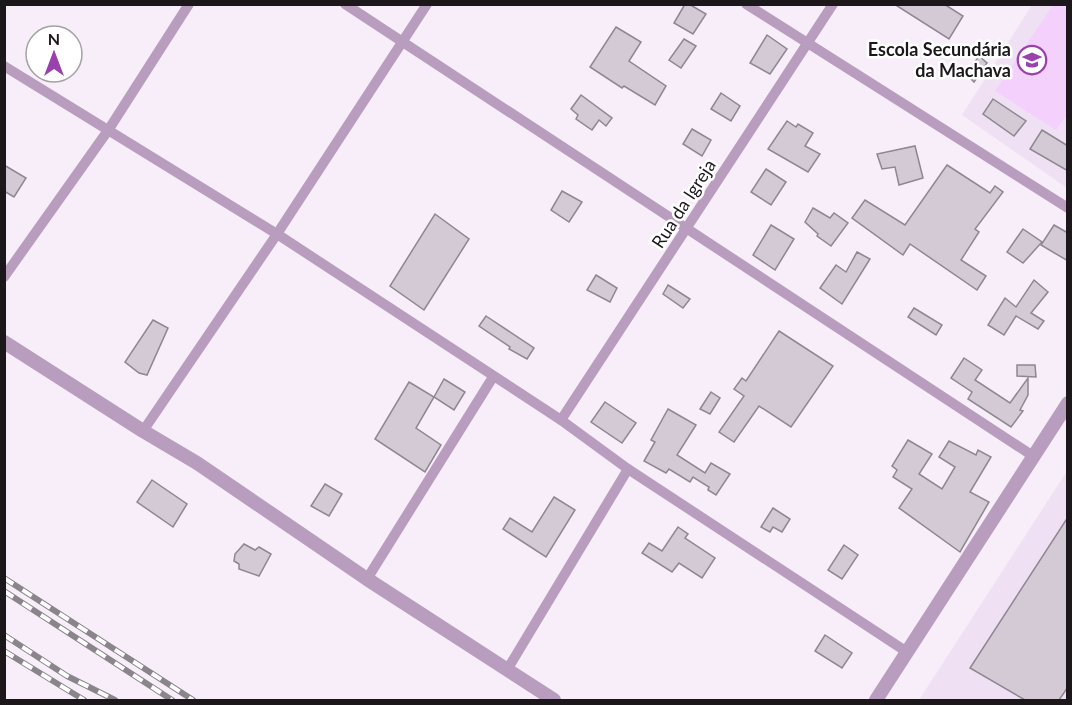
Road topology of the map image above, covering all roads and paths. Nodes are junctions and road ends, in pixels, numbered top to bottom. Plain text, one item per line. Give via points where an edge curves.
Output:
1 (189, 4) edge
2 (345, 4) edge
3 (427, 4) edge
4 (746, 4) edge
5 (833, 4) edge
6 (403, 41) junction
7 (808, 43) junction
8 (4, 66) edge
9 (109, 129) junction
10 (1068, 208) edge
11 (688, 228) junction
12 (277, 234) junction
13 (4, 277) edge
14 (4, 342) edge
15 (493, 377) junction
16 (1068, 403) edge
17 (561, 420) junction
18 (143, 431) junction
19 (1034, 456) junction
20 (628, 469) junction
21 (367, 579) junction
22 (907, 652) junction
23 (507, 670) junction
24 (554, 700) edge
25 (876, 700) edge

1 - 9 street
2 - 6 street
3 - 6 street
4 - 7 street
5 - 7 street, Rua da Igreja
6 - 11 street
6 - 12 street
7 - 10 street
7 - 11 street, Rua da Igreja
8 - 9 street
9 - 12 street
9 - 13 street
11 - 17 street, Rua da Igreja
11 - 19 street
12 - 15 street
12 - 18 street
14 - 18 street
15 - 17 street
15 - 21 street
16 - 19 street
17 - 20 street
18 - 21 street via 197,463
19 - 22 street
20 - 22 street
20 - 23 street
21 - 23 street
22 - 25 street
23 - 24 street

